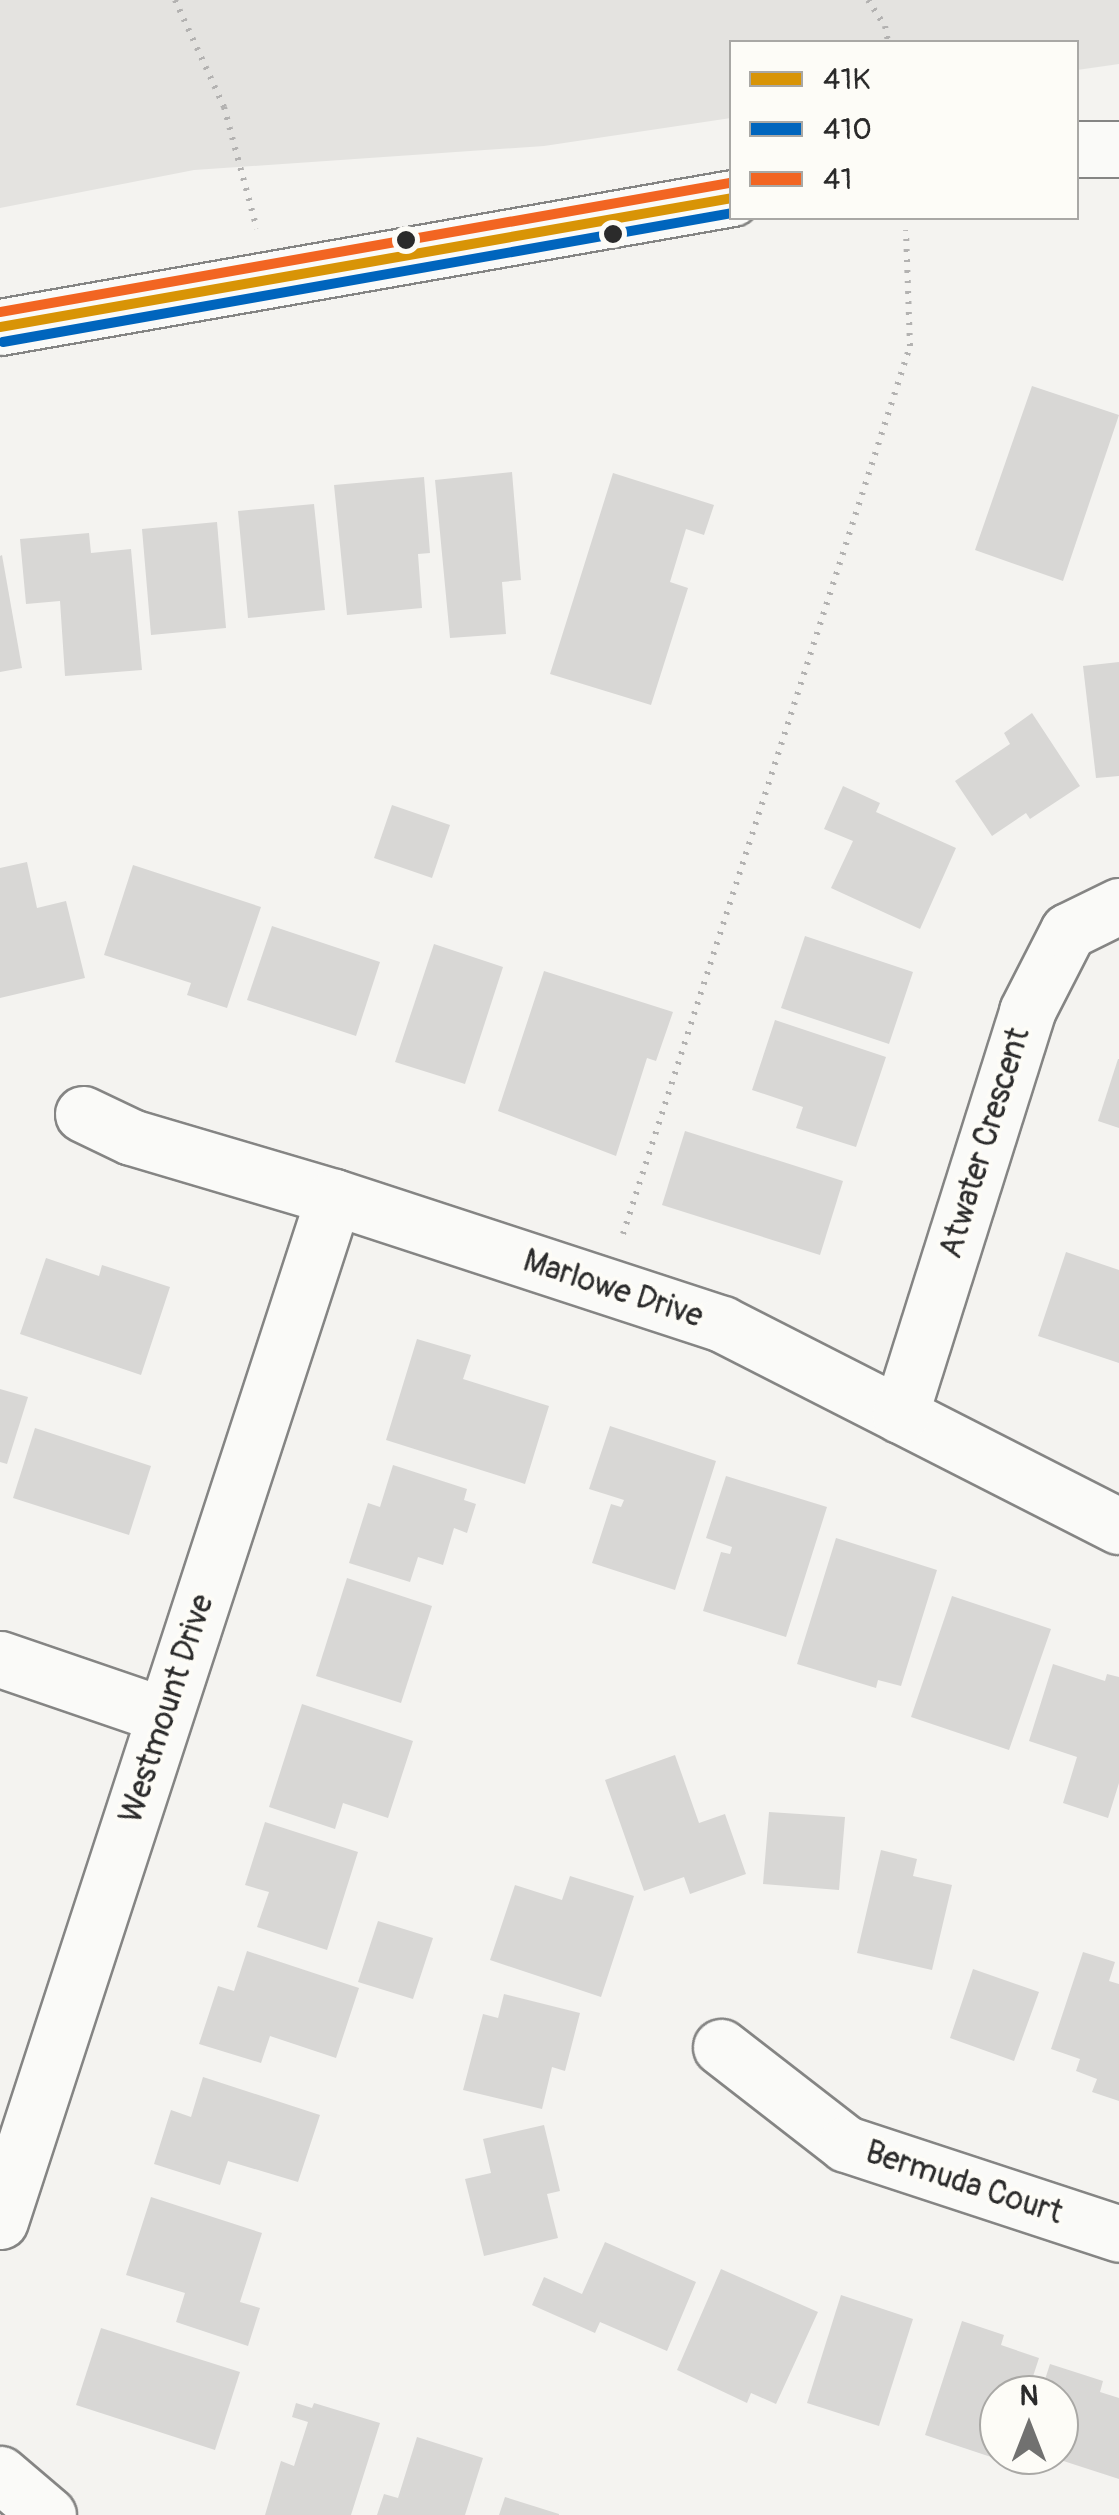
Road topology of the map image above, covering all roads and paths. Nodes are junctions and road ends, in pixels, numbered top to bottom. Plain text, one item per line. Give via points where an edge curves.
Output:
1 (175, 0) edge
2 (868, 0) edge
3 (888, 40) edge
4 (1079, 149) edge
5 (1119, 149) edge
6 (729, 199) edge
7 (906, 230) dead end
8 (268, 280) junction
9 (0, 327) edge
10 (1119, 906) edge
11 (82, 1114) dead end
12 (334, 1197) junction
13 (604, 1286) junction
14 (900, 1416) junction
15 (1119, 1526) edge
16 (0, 1659) edge
17 (164, 1715) junction
18 (721, 2047) dead end
19 (0, 2221) edge
20 (1119, 2234) edge
21 (0, 2474) edge
22 (48, 2515) edge

1 - 8 path via 224,107
2 - 3 path
4 - 5 street
6 - 8 street
7 - 13 path via 910,346
8 - 9 street
10 - 14 street, Atwater Crescent via 1068,931 1027,1011
11 - 12 street, Marlowe Drive via 132,1138
12 - 13 street, Marlowe Drive
12 - 17 street, Westmount Drive
13 - 14 street, Marlowe Drive via 722,1324
14 - 15 street, Marlowe Drive
16 - 17 street
17 - 19 street, Westmount Drive
18 - 20 street, Bermuda Court via 846,2144
21 - 22 street

